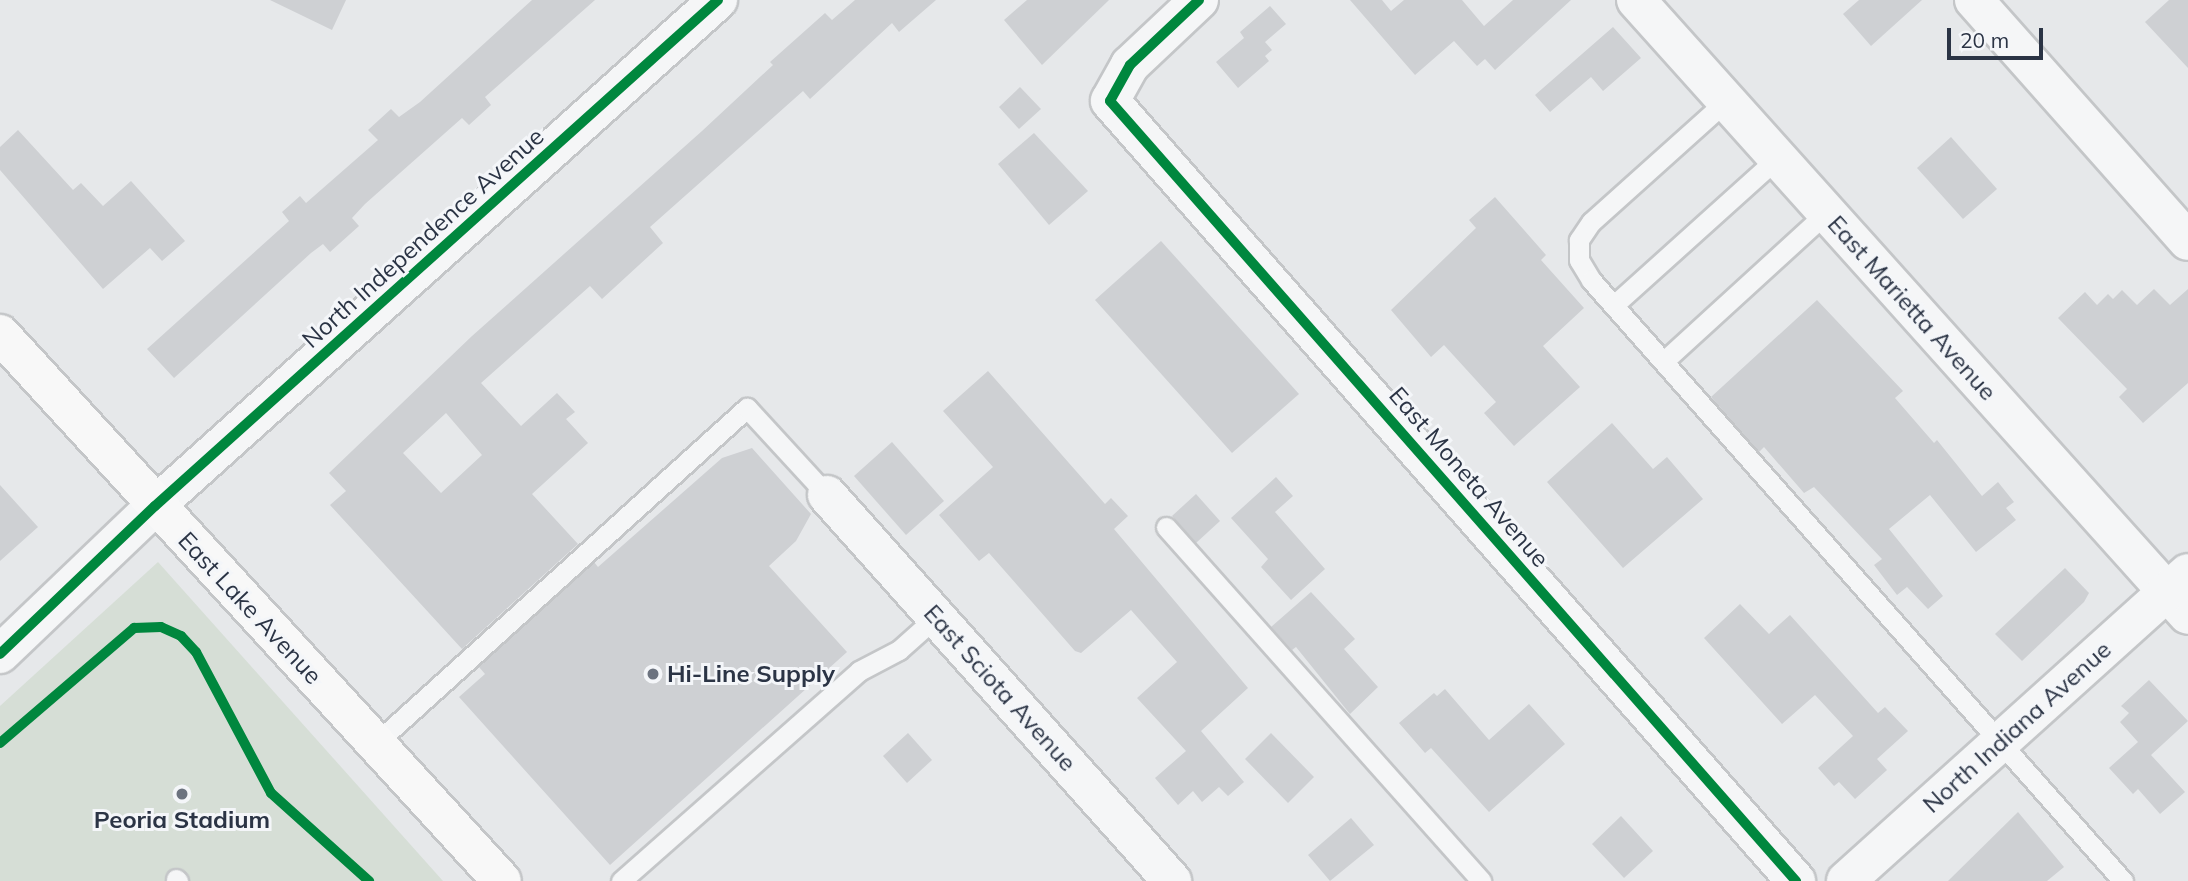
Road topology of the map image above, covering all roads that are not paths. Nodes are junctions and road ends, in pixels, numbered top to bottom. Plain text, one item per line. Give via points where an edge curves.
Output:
1 (718, 0) edge
2 (1199, 0) edge
3 (1636, 0) edge
4 (1974, 0) edge
5 (1726, 101) junction
6 (1777, 158) junction
7 (1826, 213) junction
8 (2188, 241) edge
9 (1614, 305) junction
10 (0, 334) edge
11 (1664, 361) junction
12 (827, 495) joint
13 (155, 506) junction
14 (1166, 527) dead end
15 (2181, 593) edge
16 (936, 617) junction
17 (0, 654) edge
18 (2001, 742) junction
19 (376, 743) junction
20 (502, 881) edge
21 (621, 881) edge
22 (1172, 881) edge
23 (1481, 881) edge
24 (1796, 881) edge
25 (1846, 881) edge
26 (2123, 881) edge

1 - 13 street, North Independence Avenue
2 - 24 street, East Moneta Avenue via 1130,65 1110,101
3 - 5 street, East Marietta Avenue
4 - 8 street
5 - 6 street, East Marietta Avenue
5 - 9 lane via 1591,222 1579,240 1580,260
6 - 7 street, East Marietta Avenue
6 - 9 lane
7 - 11 lane
7 - 15 street, East Marietta Avenue
9 - 11 lane
10 - 13 street, East Lake Avenue
11 - 18 lane
12 - 16 street, East Sciota Avenue
12 - 19 lane via 747,408
13 - 17 street, North Independence Avenue
13 - 19 street, East Lake Avenue
14 - 23 lane
15 - 18 street, North Indiana Avenue
16 - 21 lane via 899,650 859,671
16 - 22 street, East Sciota Avenue
18 - 25 street, North Indiana Avenue
18 - 26 lane
19 - 20 street, East Lake Avenue

